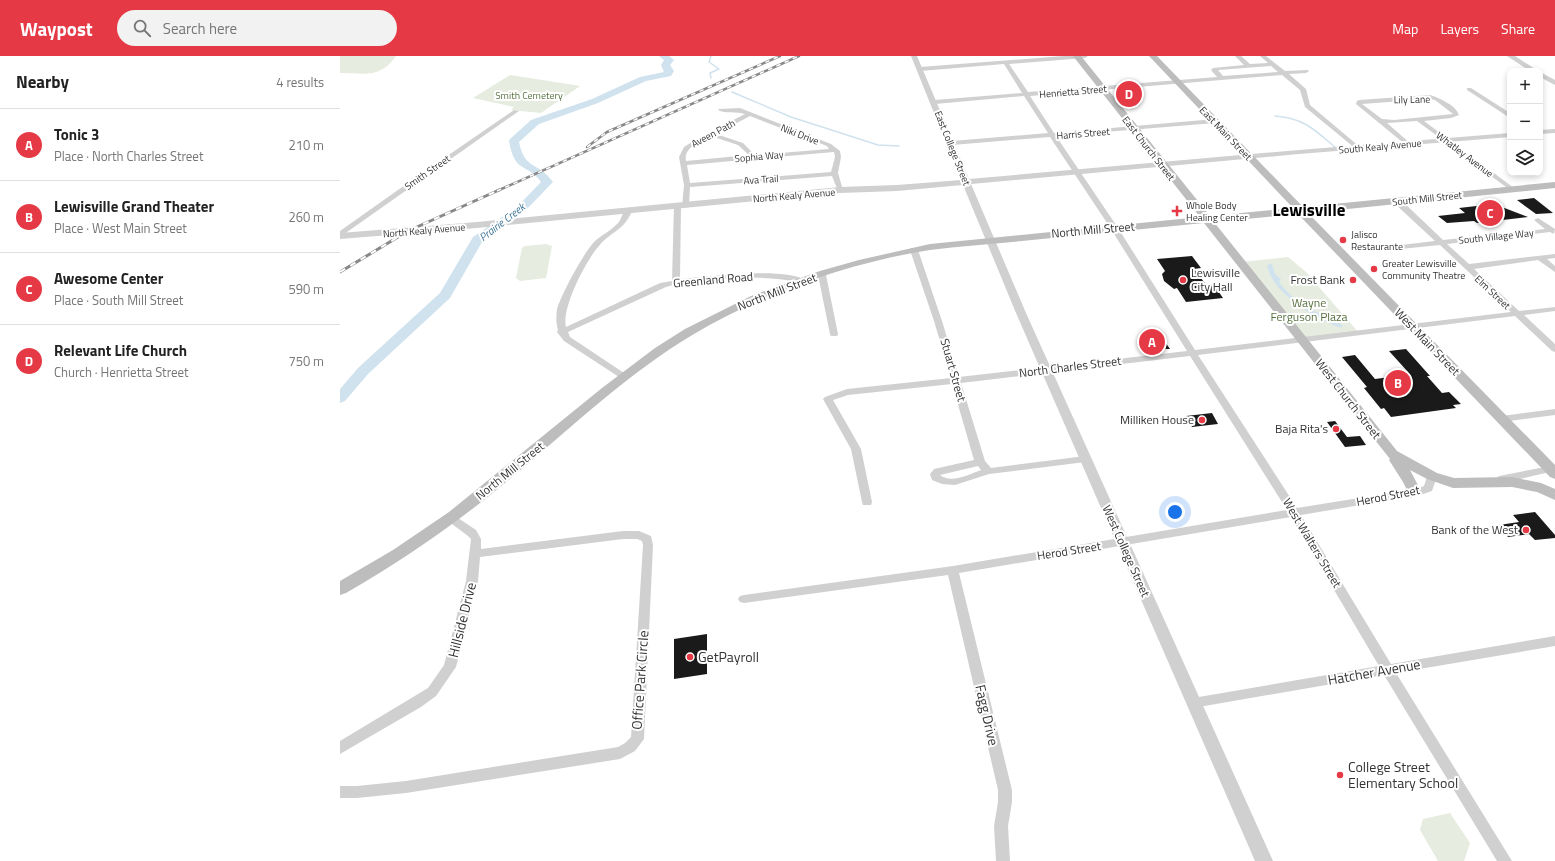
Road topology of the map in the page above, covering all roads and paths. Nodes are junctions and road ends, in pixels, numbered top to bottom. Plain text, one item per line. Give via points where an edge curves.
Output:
1 (914, 56) edge
2 (1077, 56) edge
3 (1085, 56) edge
4 (1153, 56) edge
5 (1238, 56) edge
6 (1263, 56) edge
7 (1510, 56) edge
8 (1005, 62) junction
9 (1273, 64) junction
10 (1249, 66) junction
11 (1530, 68) edge
12 (920, 69) junction
13 (1306, 71) dead end
14 (1283, 73) junction
15 (1543, 76) edge
16 (1222, 78) junction
17 (1178, 82) junction
18 (1555, 83) edge
19 (1102, 88) junction
20 (1469, 90) dead end
21 (1026, 95) junction
22 (935, 102) junction
23 (721, 110) dead end
24 (516, 111) dead end
25 (750, 114) junction
26 (1507, 114) edge
27 (1418, 119) junction
28 (1215, 121) junction
29 (1381, 121) junction
30 (1135, 129) junction
31 (1555, 130) edge
32 (1543, 132) edge
33 (711, 134) junction
34 (1507, 135) edge
35 (1053, 136) junction
36 (1448, 141) junction
37 (952, 143) junction
38 (1408, 144) junction
39 (1358, 148) junction
40 (835, 150) junction
41 (753, 157) junction
42 (1249, 157) junction
43 (682, 163) junction
44 (1163, 165) junction
45 (1077, 172) junction
46 (835, 174) junction
47 (967, 181) junction
48 (687, 185) junction
49 (1555, 185) edge
50 (1512, 189) junction
51 (840, 190) junction
52 (1397, 201) junction
53 (681, 206) junction
54 (1300, 210) junction
55 (628, 211) junction
56 (1208, 220) junction
57 (1538, 220) dead end
58 (1114, 228) junction
59 (1553, 232) edge
60 (340, 235) edge
61 (990, 240) junction
62 (1441, 242) junction
63 (1384, 249) dead end
64 (914, 250) junction
65 (1555, 256) edge
66 (1540, 258) junction
67 (1467, 266) junction
68 (1555, 270) edge
69 (822, 274) junction
70 (802, 281) junction
71 (676, 282) junction
72 (1555, 310) edge
73 (1517, 314) junction
74 (1412, 327) junction
75 (561, 332) junction
76 (834, 334) dead end
77 (1303, 340) junction
78 (1555, 349) edge
79 (1192, 352) junction
80 (1047, 371) junction
81 (625, 377) junction
82 (955, 381) junction
83 (1555, 412) edge
84 (1502, 419) junction
85 (1392, 454) junction
86 (1085, 459) junction
87 (980, 462) junction
88 (988, 471) junction
89 (1553, 471) edge
90 (1432, 476) junction
91 (1483, 483) junction
92 (1410, 493) junction
93 (1555, 495) edge
94 (867, 502) dead end
95 (1294, 512) junction
96 (452, 518) junction
97 (1121, 541) junction
98 (474, 554) junction
99 (953, 570) junction
100 (340, 589) edge
101 (744, 599) dead end
102 (1555, 641) edge
103 (1387, 669) junction
104 (1193, 703) junction
105 (340, 748) edge
106 (340, 792) edge
107 (1003, 861) edge
108 (1264, 861) edge
109 (1505, 861) edge

1 - 12 street, East College Street
2 - 3 street
2 - 8 street
2 - 19 main road, East Church Street
4 - 17 main road, East Main Street
5 - 10 street
6 - 9 street
7 - 11 street
8 - 12 street
8 - 21 street, West Walters Street
9 - 10 street
9 - 14 street
10 - 16 street via 1215,69
12 - 22 street, East College Street
13 - 14 street, Henrietta Street
14 - 16 street, Henrietta Street
14 - 39 street via 1303,89 1307,106
15 - 18 street
16 - 17 street, Henrietta Street
17 - 19 street, Henrietta Street
17 - 28 main road, East Main Street
19 - 21 street, Henrietta Street
19 - 30 main road, East Church Street
20 - 26 street
21 - 22 street, Henrietta Street
21 - 35 street, West Walters Street
22 - 37 street, East College Street
23 - 25 street, Niki Drive via 740,110
24 - 60 street, Smith Street
25 - 33 street, Aveen Path
25 - 40 street, Niki Drive via 829,145
27 - 29 street, Lily Lane
27 - 29 street, Lily Lane via 1456,114 1437,99 1430,97 1359,102
27 - 36 street, Whatley Avenue
28 - 30 street, Harris Street
28 - 42 main road, East Main Street
29 - 38 street
30 - 35 street, Harris Street
30 - 44 main road, East Church Street
31 - 32 street
33 - 41 street via 744,145
33 - 43 street, Aveen Path via 688,147 682,157
34 - 36 street, South Kealy Avenue
35 - 37 street, Harris Street
35 - 45 street, West Walters Street
36 - 38 street, South Kealy Avenue
36 - 50 street, Whatley Avenue
37 - 47 street, East College Street
38 - 39 street, South Kealy Avenue
39 - 42 street, South Kealy Avenue
40 - 41 street, Sophia Way
40 - 46 street via 838,152 838,159 834,166
41 - 43 street, Sophia Way
42 - 44 street, North Kealy Avenue
42 - 54 main road, East Main Street
43 - 48 street, Aveen Path
44 - 45 street, North Kealy Avenue
44 - 56 main road, East Church Street
45 - 47 street, North Kealy Avenue
45 - 58 street, West Walters Street
46 - 48 street, Ava Trail
46 - 51 street
47 - 51 street, North Kealy Avenue via 897,188
47 - 61 street, East College Street
48 - 53 street, Aveen Path
49 - 50 main road, South Mill Street
50 - 52 main road, South Mill Street
51 - 53 street, North Kealy Avenue
52 - 54 main road, South Mill Street
52 - 62 street, Elm Street
53 - 55 street, North Kealy Avenue
53 - 71 street, Aveen Path
54 - 56 main road, North Mill Street
54 - 74 main road, West Main Street
55 - 60 street, North Kealy Avenue
55 - 75 street via 623,224 594,248 566,294 559,321
56 - 58 main road, North Mill Street
56 - 77 main road, West Church Street
57 - 59 street
58 - 61 main road, North Mill Street
58 - 79 street, West Walters Street
59 - 62 street, South Village Way
61 - 64 main road, North Mill Street
61 - 80 street, West College Street
62 - 63 street, South Village Way
62 - 67 street, Elm Street
64 - 69 main road, North Mill Street
64 - 82 street, Stuart Street
65 - 66 street
66 - 67 street
66 - 68 street
67 - 73 street, Elm Street
69 - 70 main road, North Mill Street
69 - 76 street
70 - 71 street, Greenland Road via 773,276
70 - 81 main road, North Mill Street via 725,313 660,350
71 - 75 street, Greenland Road via 663,285
72 - 73 street, North Charles Street
73 - 74 street, North Charles Street
73 - 78 street, Elm Street
74 - 77 street, North Charles Street
74 - 84 main road, West Main Street
75 - 81 street via 567,339
77 - 79 street, North Charles Street
77 - 85 main road, West Church Street
79 - 80 street, North Charles Street
79 - 95 street, West Walters Street
80 - 82 street, North Charles Street
80 - 86 street, West College Street
81 - 96 main road, North Mill Street
82 - 87 street, Stuart Street
82 - 94 street, North Charles Street via 847,392 828,399 856,449
83 - 84 street
84 - 89 main road, West Main Street
85 - 90 main road, West Church Street
85 - 92 main road via 1410,481 1413,488
86 - 88 street
86 - 97 street, West College Street
87 - 88 street, Stuart Street
87 - 88 street via 938,471 935,474 936,478 947,481 966,480
89 - 91 street
90 - 91 main road, West Church Street via 1453,483
90 - 92 street, Herod Street via 1428,488
91 - 93 main road, West Church Street via 1512,482 1541,488
92 - 95 street, Herod Street
95 - 97 street, Herod Street
95 - 103 street, West Walters Street
96 - 98 street, Hillside Drive via 476,539
96 - 100 main road, North Mill Street
97 - 99 street, Herod Street
97 - 104 street, West College Street
98 - 105 street, Hillside Drive via 472,581 450,667 432,692
98 - 106 street, Office Park Circle via 623,535 639,535 647,539 637,739 620,753 406,787
99 - 101 street, Herod Street
99 - 107 street, Fagg Drive via 1005,790 1001,826
102 - 103 street, Hatcher Avenue
103 - 104 street, Hatcher Avenue
103 - 109 street, West Walters Street
104 - 108 street, West College Street

